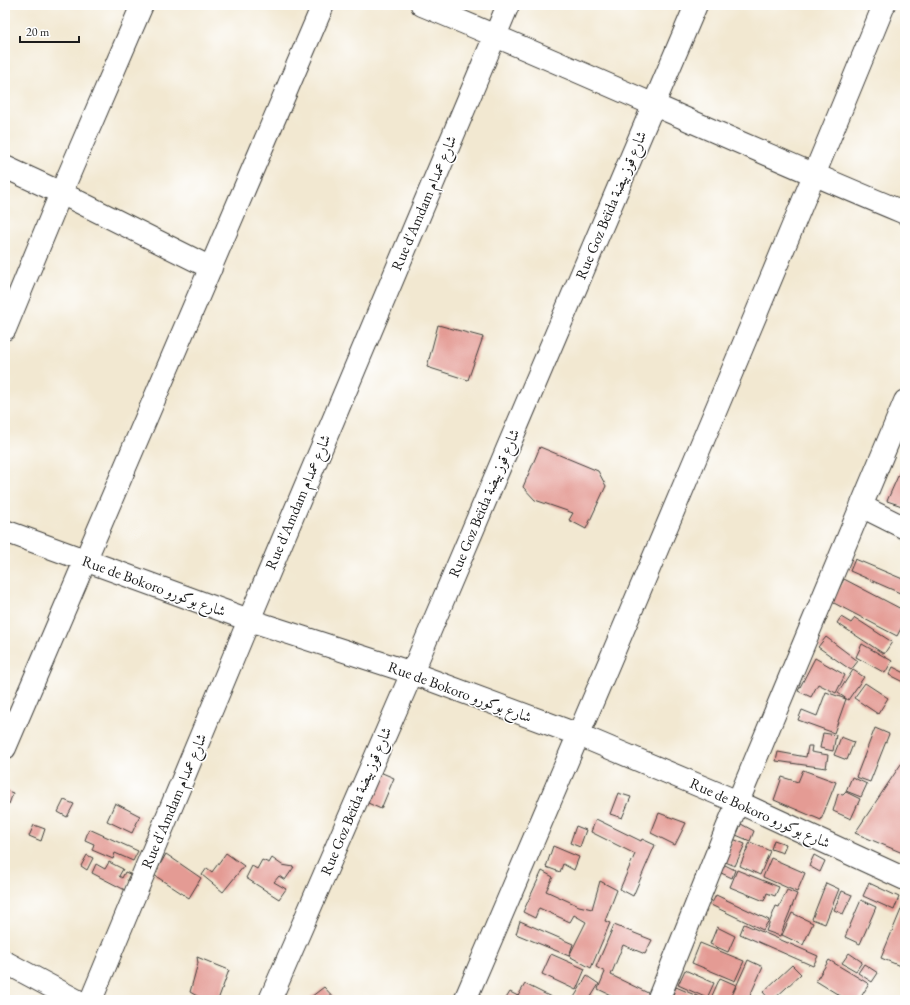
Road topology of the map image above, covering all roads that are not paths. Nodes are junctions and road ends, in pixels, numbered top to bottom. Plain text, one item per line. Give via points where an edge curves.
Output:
1 (142, 5) edge
2 (322, 5) edge
3 (422, 5) edge
4 (508, 5) edge
5 (696, 5) edge
6 (884, 5) edge
7 (495, 35) junction
8 (653, 104) junction
9 (5, 167) edge
10 (814, 175) junction
11 (61, 193) junction
12 (905, 213) edge
13 (211, 268) junction
14 (5, 329) edge
15 (905, 401) edge
16 (862, 506) junction
17 (905, 528) edge
18 (5, 531) edge
19 (86, 561) junction
20 (248, 620) junction
21 (412, 673) junction
22 (579, 735) junction
23 (5, 748) edge
24 (738, 802) junction
25 (905, 879) edge
26 (5, 962) edge
27 (76, 1000) edge
28 (91, 1000) edge
29 (270, 1000) edge
30 (465, 1000) edge
31 (658, 1000) edge

1 - 11 street
2 - 13 street
3 - 7 street
4 - 7 street, Rue d'Amdam شارع عمدام
5 - 8 street, Rue Goz Beïda شارع قوز بيضة
6 - 10 street
7 - 8 street
7 - 20 street, Rue d'Amdam شارع عمدام
8 - 10 street
8 - 21 street, Rue Goz Beïda شارع قوز بيضة
9 - 11 street
10 - 12 street
10 - 22 street
11 - 13 street
11 - 14 street
13 - 19 street
15 - 16 street
16 - 17 street
16 - 24 street
18 - 19 street, Rue de Bokoro شارع بوكورو
19 - 20 street, Rue de Bokoro شارع بوكورو
19 - 23 street
20 - 21 street, Rue de Bokoro شارع بوكورو
20 - 28 street, Rue d'Amdam شارع عمدام
21 - 22 street, Rue de Bokoro شارع بوكورو
21 - 29 street, Rue Goz Beïda شارع قوز بيضة
22 - 24 street, Rue de Bokoro شارع بوكورو
22 - 30 street
24 - 25 street, Rue de Bokoro شارع بوكورو
24 - 31 street
26 - 27 street

